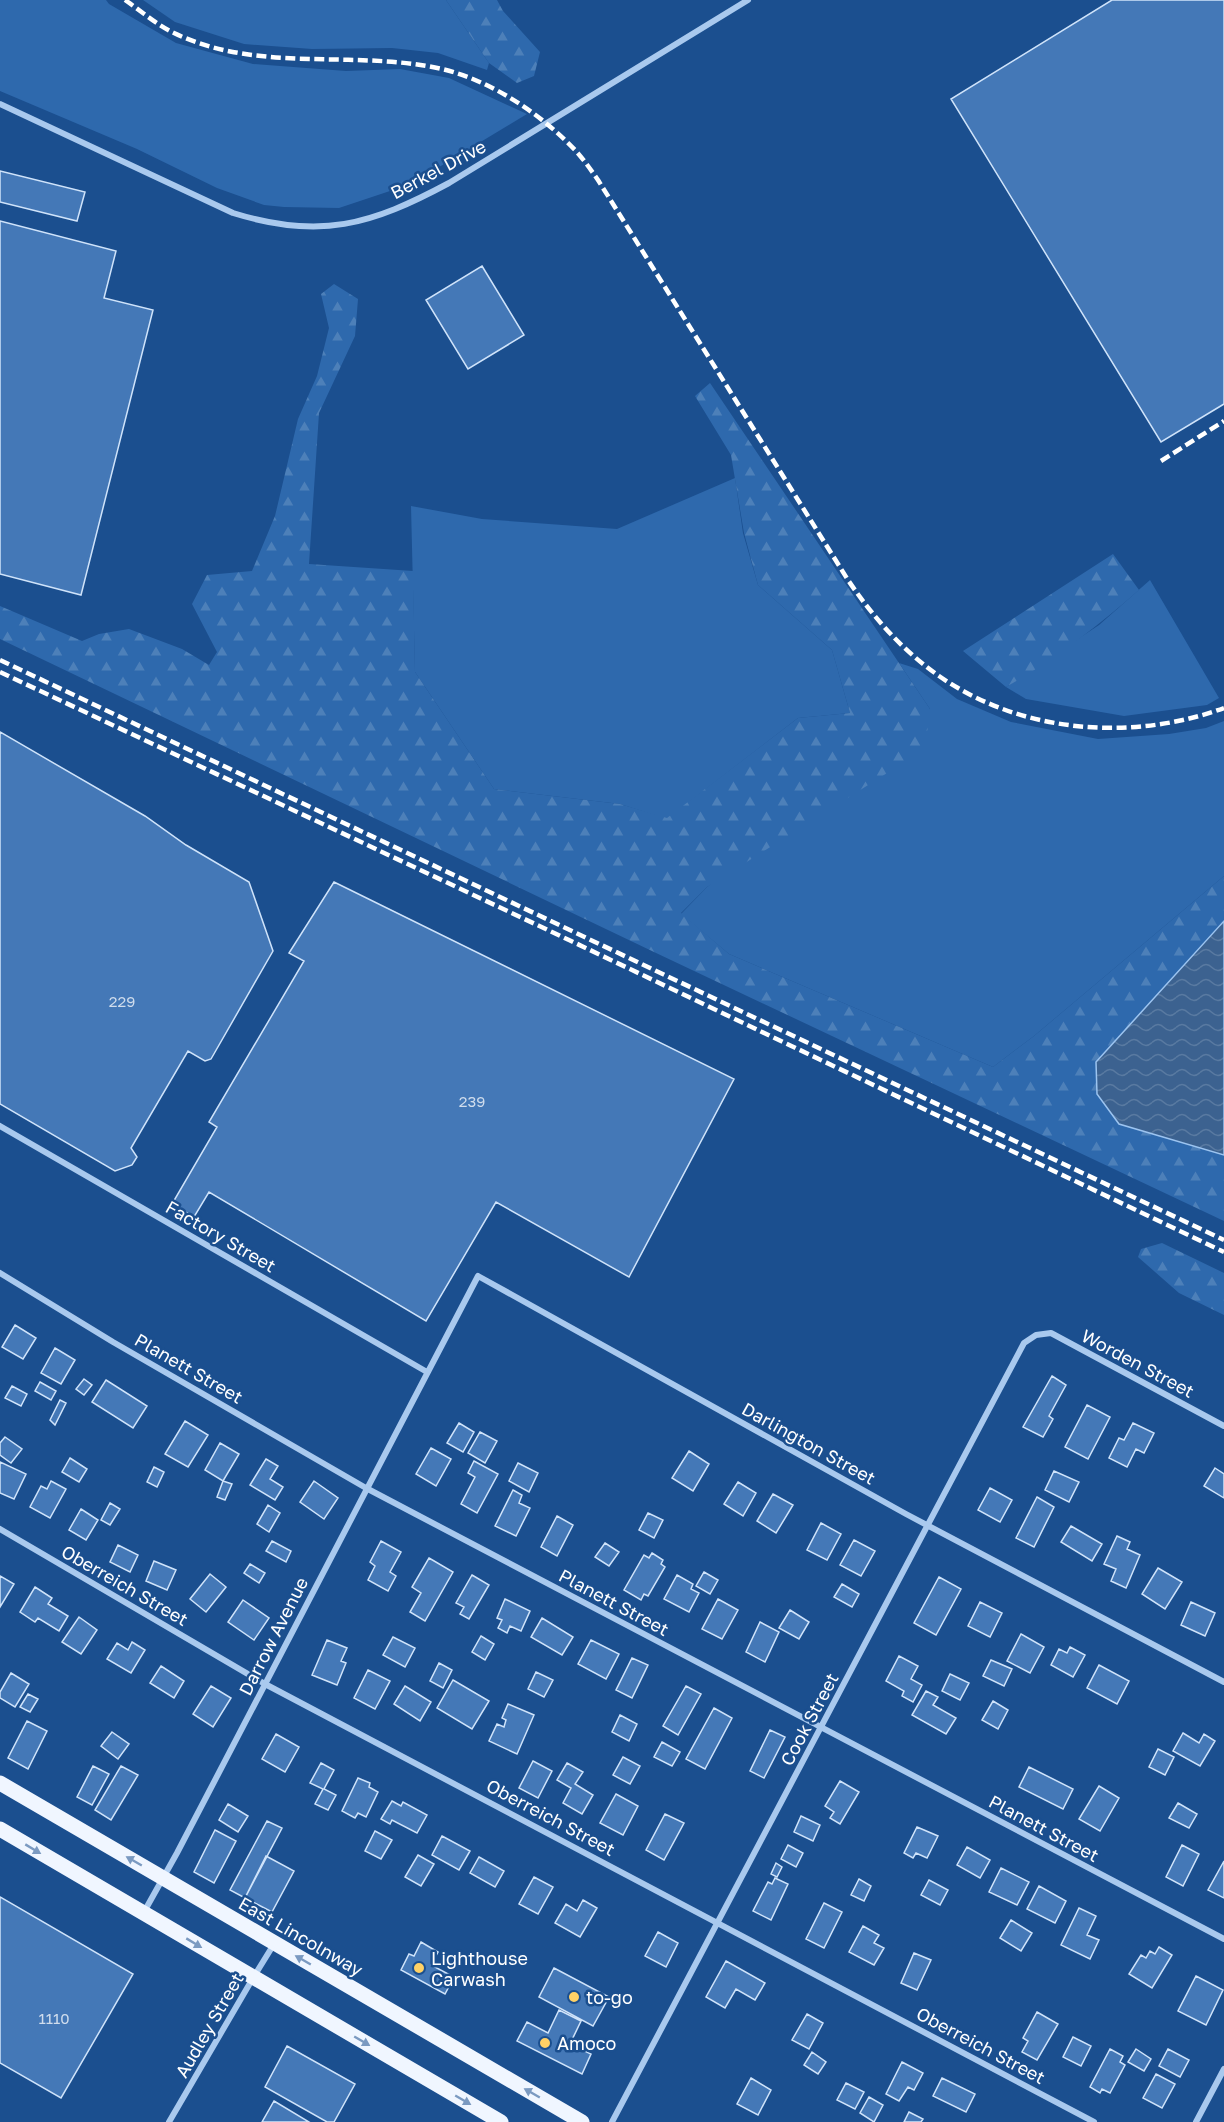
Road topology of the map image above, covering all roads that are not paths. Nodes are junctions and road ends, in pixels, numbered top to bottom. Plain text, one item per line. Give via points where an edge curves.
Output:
1 (748, 0) edge
2 (0, 104) edge
3 (0, 1126) edge
4 (0, 1273) edge
5 (1036, 1335) joint
6 (428, 1372) junction
7 (1224, 1426) edge
8 (366, 1488) junction
9 (927, 1524) junction
10 (0, 1529) edge
11 (1224, 1682) edge
12 (265, 1684) junction
13 (821, 1728) junction
14 (0, 1783) edge
15 (0, 1829) edge
16 (163, 1878) junction
17 (144, 1912) junction
18 (718, 1922) junction
19 (1224, 1939) edge
20 (275, 1943) junction
21 (253, 1978) junction
22 (1224, 2069) edge
23 (169, 2122) edge
24 (501, 2122) edge
25 (582, 2122) edge
26 (612, 2122) edge
27 (1094, 2122) edge
28 (1196, 2122) edge

1 - 2 street, Berkel Drive via 430,193 374,217 338,226 266,223 233,213
3 - 6 street, Factory Street
4 - 8 street, Planett Street
5 - 7 street, Worden Street via 1052,1334
5 - 9 street, Cook Street via 1024,1343
6 - 8 street, Darrow Avenue
6 - 9 street, Darlington Street via 478,1276
8 - 12 street, Darrow Avenue
8 - 13 street, Planett Street
9 - 11 street, Darlington Street
9 - 13 street, Cook Street
10 - 12 street, Oberreich Street
12 - 16 street, Darrow Avenue
12 - 18 street, Oberreich Street
13 - 18 street, Cook Street
13 - 19 street, Planett Street
16 -> 14 main road, East Lincolnway
15 -> 17 main road
16 - 17 street, Darrow Avenue
16 - 20 main road, East Lincolnway
17 -> 21 main road
18 - 26 street, Cook Street
18 - 27 street, Oberreich Street
20 - 21 street, Audley Street
25 -> 20 main road, East Lincolnway
21 - 23 street, Audley Street
21 -> 24 main road
22 - 28 street

